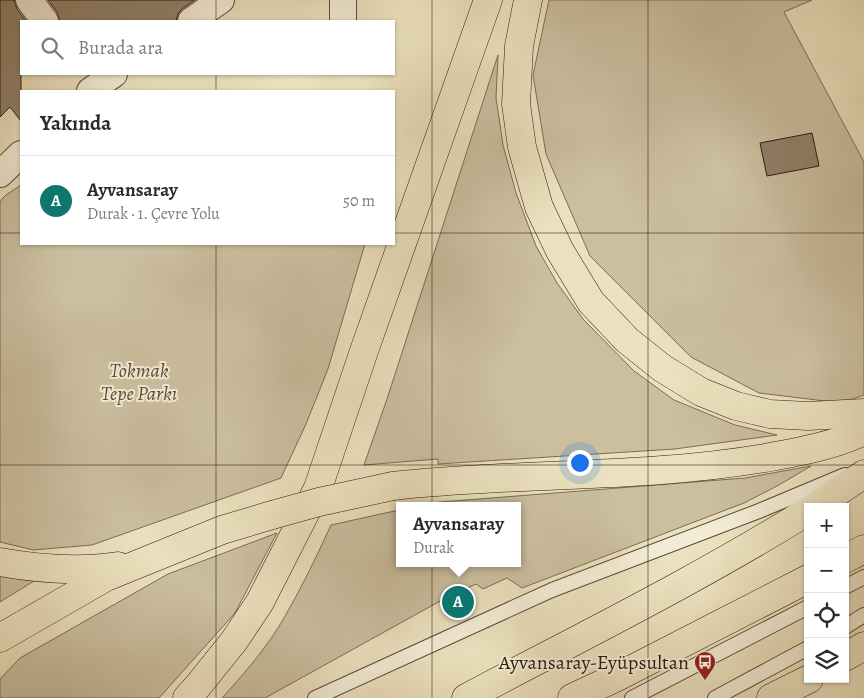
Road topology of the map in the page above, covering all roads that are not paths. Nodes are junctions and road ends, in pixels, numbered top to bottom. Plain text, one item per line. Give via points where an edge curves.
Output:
1 (29, 0) edge
2 (221, 0) edge
3 (343, 0) edge
4 (488, 0) edge
5 (528, 0) edge
6 (44, 20) edge
7 (191, 20) edge
8 (343, 20) edge
9 (20, 155) edge
10 (0, 174) edge
11 (864, 413) edge
12 (864, 432) edge
13 (864, 466) edge
14 (864, 474) edge
15 (821, 503) edge
16 (804, 513) edge
17 (864, 549) edge
18 (849, 557) edge
19 (0, 562) edge
20 (136, 563) junction
21 (864, 577) edge
22 (804, 582) edge
23 (849, 585) edge
24 (804, 609) edge
25 (864, 615) edge
26 (849, 624) edge
27 (0, 638) edge
28 (864, 646) edge
29 (804, 650) edge
30 (849, 655) edge
31 (804, 682) edge
32 (186, 698) edge
33 (315, 698) edge
34 (466, 698) edge
35 (572, 698) edge
36 (632, 698) edge
37 (715, 698) edge
38 (772, 698) edge

1 - 6 street
2 - 7 street
3 - 8 street
4 - 32 highway via 318,488 260,602 234,641
5 - 11 highway via 519,46 516,104 522,147 539,207 560,251 591,302 627,340 662,368 701,392 736,406 770,414
9 - 10 street
12 - 20 highway, bridge via 811,449 687,469 488,478 393,486 272,515
13 - 33 lane via 759,511 552,590
14 - 15 highway
16 - 34 highway via 677,588
17 - 18 highway
19 - 20 highway via 80,569
20 - 27 highway
21 - 23 lane
22 - 35 highway
24 - 36 lane
25 - 26 lane
28 - 30 highway
29 - 37 lane
31 - 38 highway

